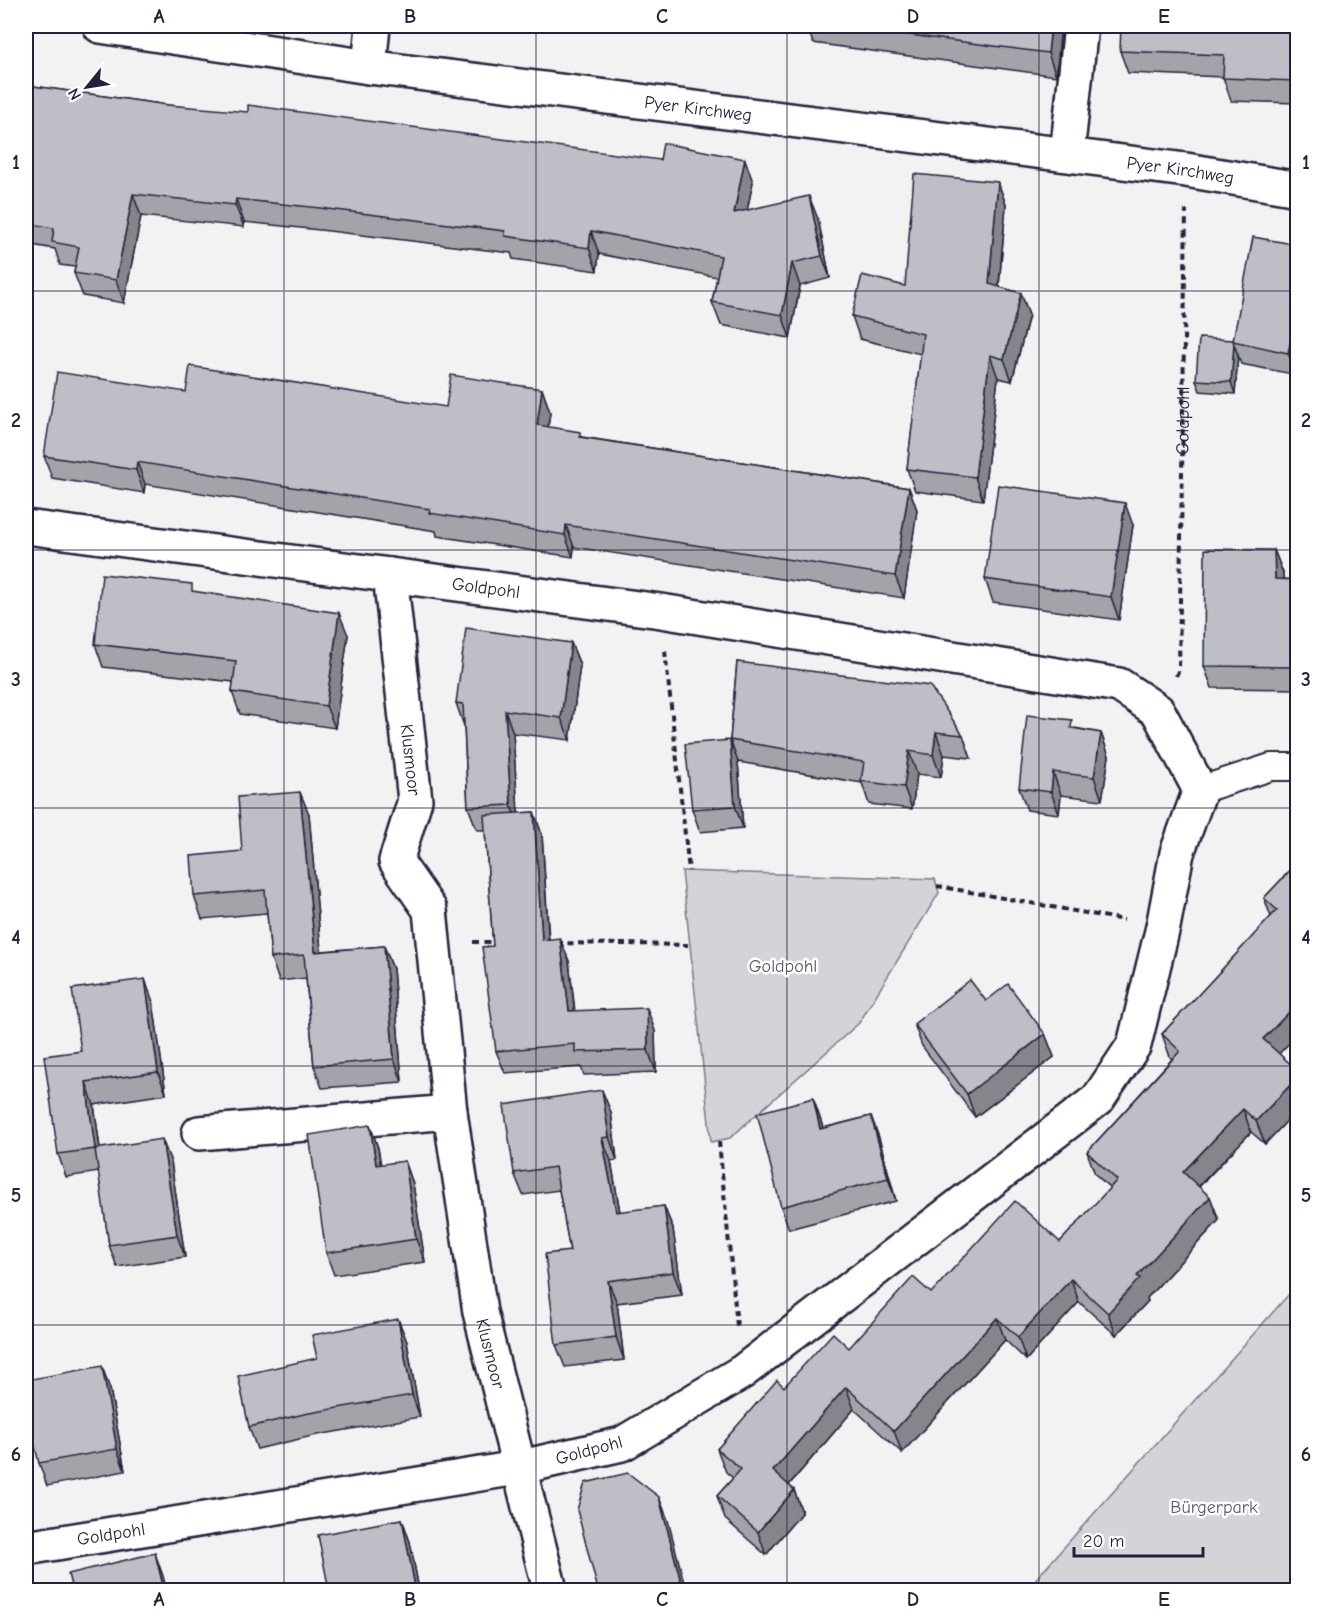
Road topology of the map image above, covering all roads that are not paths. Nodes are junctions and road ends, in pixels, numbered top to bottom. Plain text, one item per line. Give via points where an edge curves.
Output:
1 (100, 26) edge
2 (373, 26) edge
3 (1081, 26) edge
4 (369, 67) junction
5 (1067, 154) junction
6 (1298, 189) edge
7 (26, 527) edge
8 (390, 575) junction
9 (1298, 767) edge
10 (1200, 790) junction
11 (450, 1112) junction
12 (199, 1133) dead end
13 (517, 1468) junction
14 (26, 1548) edge
15 (550, 1590) edge

1 - 4 street, Pyer Kirchweg
2 - 4 street
3 - 5 street
4 - 5 street, Pyer Kirchweg
5 - 6 street, Pyer Kirchweg
7 - 8 street, Goldpohl
8 - 10 street, Goldpohl via 661,611 1119,685 1158,711
8 - 11 street, Klusmoor via 415,800 396,861 430,910
9 - 10 lane via 1271,767
10 - 13 street, Goldpohl via 1177,853 1134,1045 1098,1099 742,1372 622,1444
11 - 12 street
11 - 13 street, Klusmoor via 480,1312
13 - 14 street, Goldpohl
13 - 15 street, Klusmoor

